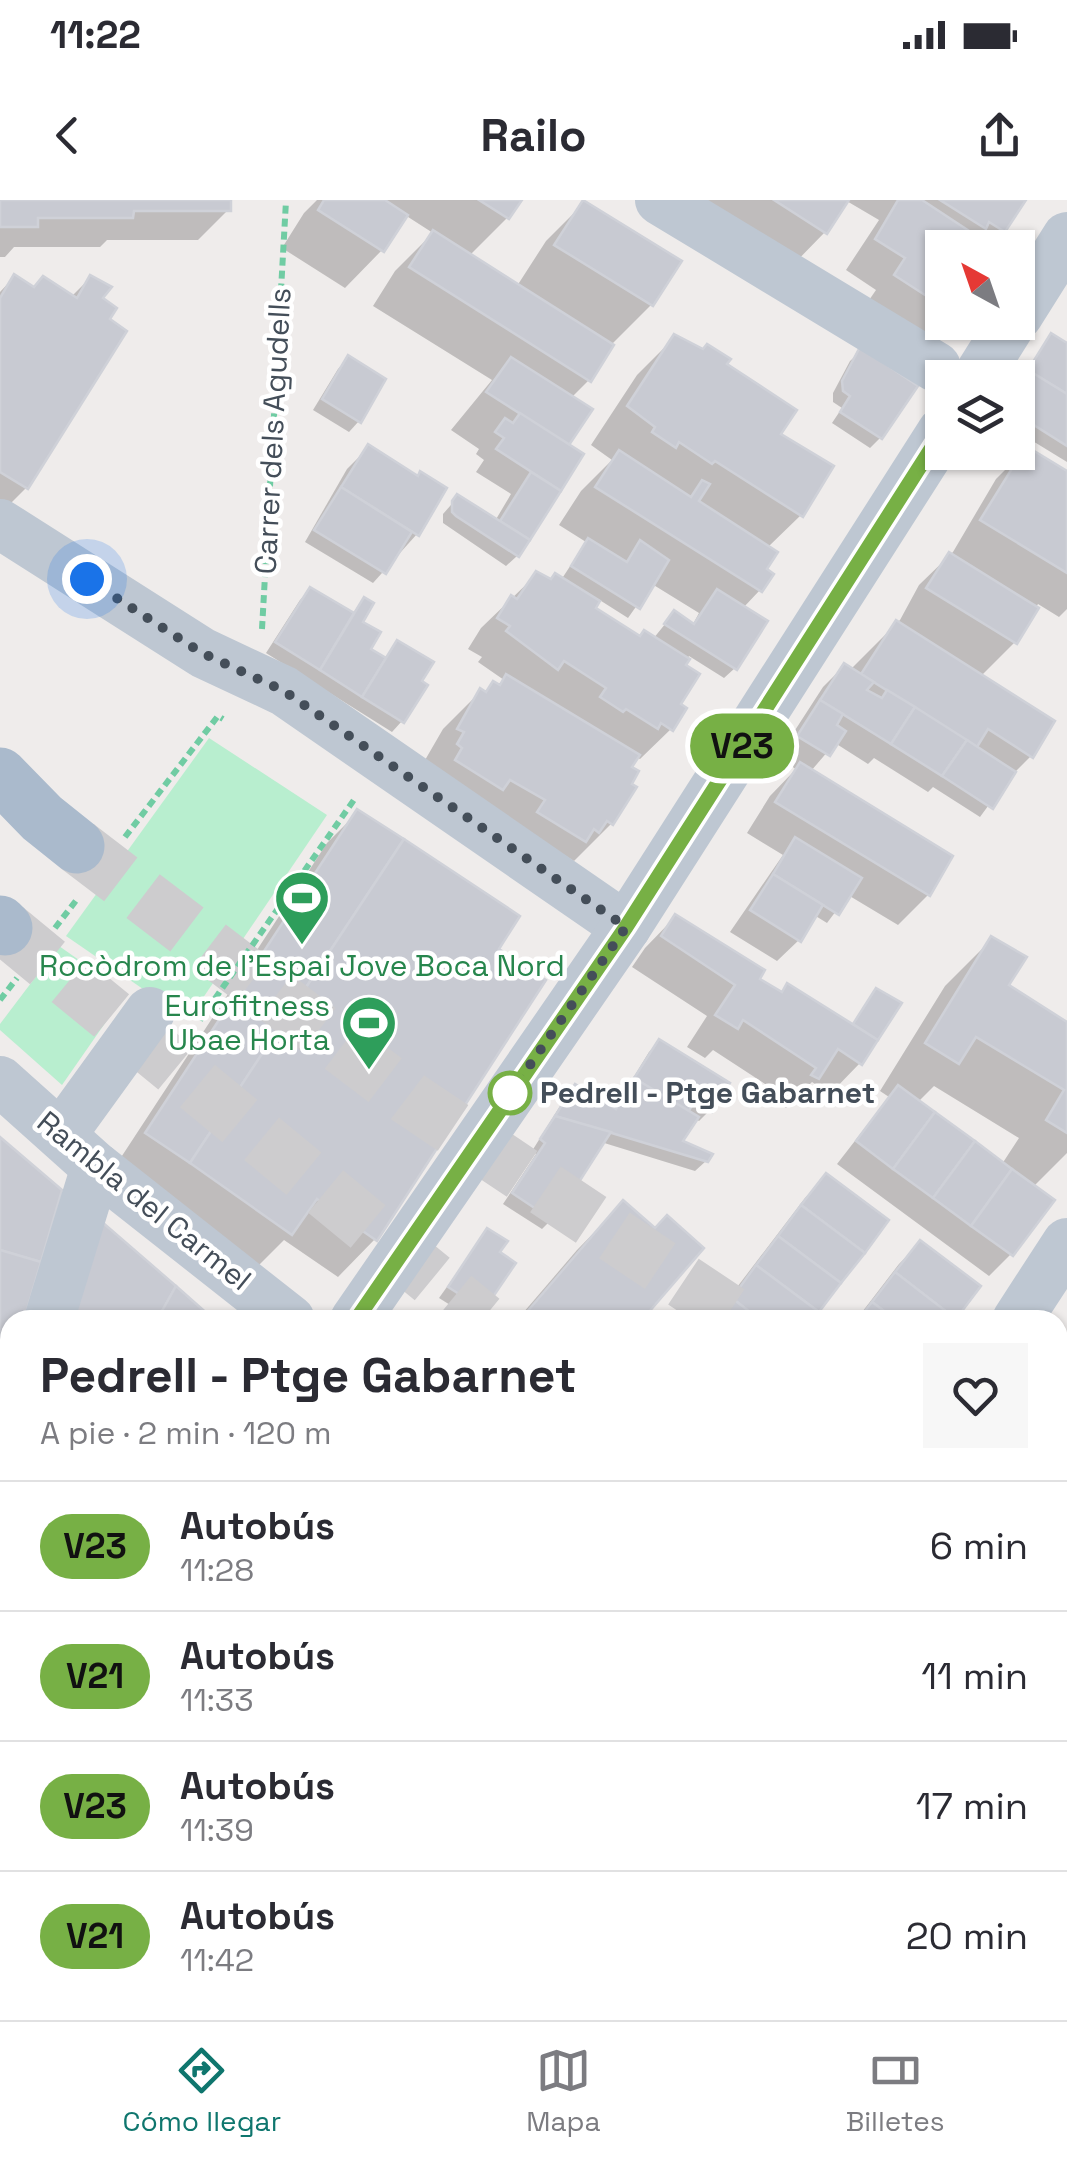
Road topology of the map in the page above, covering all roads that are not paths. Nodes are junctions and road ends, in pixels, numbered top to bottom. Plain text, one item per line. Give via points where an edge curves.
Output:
1 (660, 200) edge
2 (1067, 237) edge
3 (1035, 288) edge
4 (992, 340) edge
5 (935, 360) edge
6 (969, 360) edge
7 (925, 459) edge
8 (0, 524) edge
9 (0, 775) edge
10 (94, 860) tunnel mouth
11 (626, 927) junction
12 (170, 1023) road end
13 (0, 1081) edge
14 (78, 1151) junction
15 (1067, 1243) edge
16 (51, 1310) edge
17 (277, 1310) edge
18 (363, 1310) edge
19 (1023, 1310) edge

1 - 5 street
2 - 3 street
4 - 6 street
7 - 11 street
8 - 11 street via 202,653 284,691
9 - 10 main road
11 - 18 street
12 - 14 street
13 - 14 street, Rambla del Carmel
14 - 16 street
14 - 17 street, Rambla del Carmel
15 - 19 street

